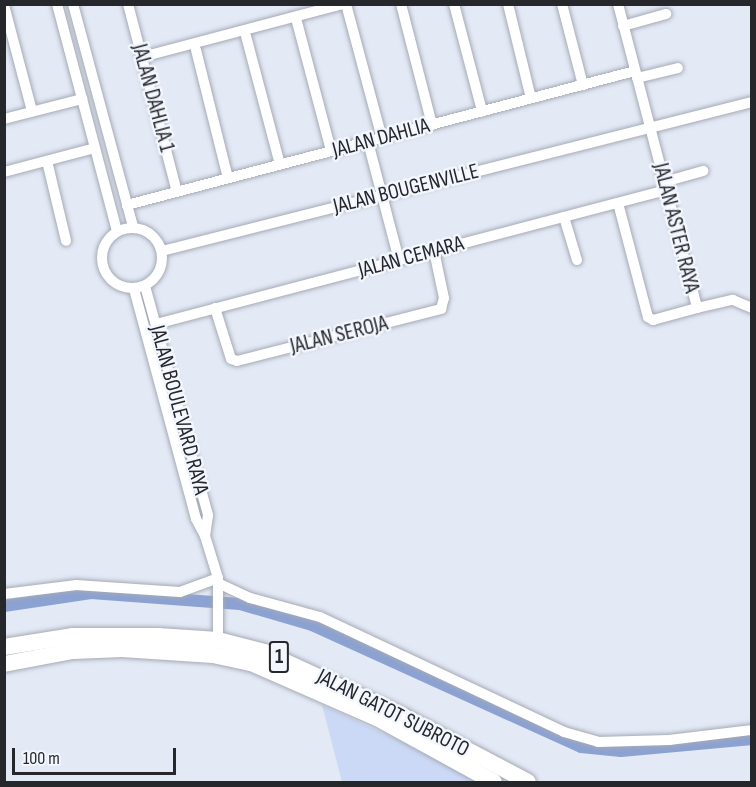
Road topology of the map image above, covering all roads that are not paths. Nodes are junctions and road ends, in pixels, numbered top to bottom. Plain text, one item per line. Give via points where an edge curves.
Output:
1 (57, 4) edge
2 (73, 4) edge
3 (401, 4) edge
4 (454, 4) edge
5 (508, 4) edge
6 (562, 4) edge
7 (618, 4) edge
8 (4, 5) edge
9 (130, 5) edge
10 (338, 5) edge
11 (666, 14) dead end
12 (297, 22) dead end
13 (623, 26) junction
14 (246, 36) dead end
15 (196, 50) dead end
16 (142, 57) junction
17 (678, 68) dead end
18 (636, 75) junction
19 (583, 85) junction
20 (531, 98) junction
21 (82, 99) junction
22 (752, 102) edge
23 (32, 111) junction
24 (482, 111) junction
25 (4, 119) edge
26 (432, 125) junction
27 (651, 128) junction
28 (382, 138) junction
29 (368, 142) junction
30 (95, 148) junction
31 (331, 151) junction
32 (47, 161) junction
33 (280, 165) junction
34 (703, 171) dead end
35 (4, 172) edge
36 (228, 178) junction
37 (665, 186) junction
38 (177, 192) junction
39 (382, 195) junction
40 (618, 203) junction
41 (127, 205) junction
42 (564, 217) junction
43 (133, 227) junction
44 (117, 231) junction
45 (66, 241) dead end
46 (162, 251) junction
47 (434, 251) junction
48 (399, 260) junction
49 (577, 260) dead end
50 (140, 287) junction
51 (215, 308) junction
52 (697, 308) junction
53 (752, 308) edge
54 (156, 324) junction
55 (206, 536) junction
56 (219, 584) junction
57 (4, 594) edge
58 (218, 640) junction
59 (4, 647) edge
60 (4, 664) edge
61 (752, 730) edge
62 (494, 783) edge
63 (528, 783) edge

1 - 21 street
2 - 41 street
3 - 26 street
4 - 24 street
5 - 20 street
6 - 19 street
7 - 13 street, JALAN ASTER RAYA
8 - 23 street
9 - 16 street, JALAN DAHLIA 1
10 - 16 street
10 - 28 street
11 - 13 street
12 - 31 street
13 - 18 street, JALAN ASTER RAYA
14 - 33 street
15 - 36 street
16 - 38 street, JALAN DAHLIA 1
17 - 18 street, JALAN DAHLIA
18 - 19 street, JALAN DAHLIA
18 - 27 street, JALAN ASTER RAYA
19 - 20 street, JALAN DAHLIA
20 - 24 street, JALAN DAHLIA
21 - 23 street
21 - 30 street
22 - 27 street, JALAN BOUGENVILLE
23 - 25 street
24 - 26 street, JALAN DAHLIA
26 - 28 street, JALAN DAHLIA
27 - 37 street, JALAN ASTER RAYA
27 - 39 street, JALAN BOUGENVILLE
28 - 29 street, JALAN DAHLIA
29 - 31 street, JALAN DAHLIA
29 - 39 street
30 - 32 street
30 - 44 street
31 - 33 street, JALAN DAHLIA
32 - 35 street
32 - 45 street
33 - 36 street, JALAN DAHLIA
34 - 37 street, JALAN CEMARA
36 - 38 street, JALAN DAHLIA
37 - 40 street, JALAN CEMARA
37 - 52 street, JALAN ASTER RAYA
38 - 41 street, JALAN DAHLIA
39 - 46 street, JALAN BOUGENVILLE
39 - 48 street
40 - 42 street, JALAN CEMARA
40 - 52 street via 648,317 653,320
41 - 43 street
42 - 47 street, JALAN CEMARA
42 - 49 street
43 - 44 street
43 - 46 street via 146,230
44 - 50 street via 101,253 102,267 120,287
46 - 50 street via 156,277
47 - 48 street, JALAN CEMARA
47 - 51 street, JALAN SEROJA via 444,298 441,309 237,361 231,359
48 - 51 street, JALAN CEMARA
50 - 54 street, JALAN BOULEVARD RAYA
50 - 55 street, JALAN BOULEVARD RAYA via 196,519
51 - 54 street, JALAN CEMARA
52 - 53 street, JALAN ASTER RAYA via 733,300
54 - 55 street, JALAN BOULEVARD RAYA via 208,515
55 - 56 street, JALAN BOULEVARD RAYA
56 - 57 street via 180,592 76,585
56 - 58 street, JALAN BOULEVARD RAYA
56 - 61 street via 250,598 320,617 564,732 598,742 669,740
58 - 59 highway, JALAN GATOT SUBROTO / 1 via 72,636
58 - 63 highway, JALAN GATOT SUBROTO / 1 via 294,663
60 - 62 highway, JALAN GATOT SUBROTO / 1 via 73,651 122,649 213,655 251,663 377,718

